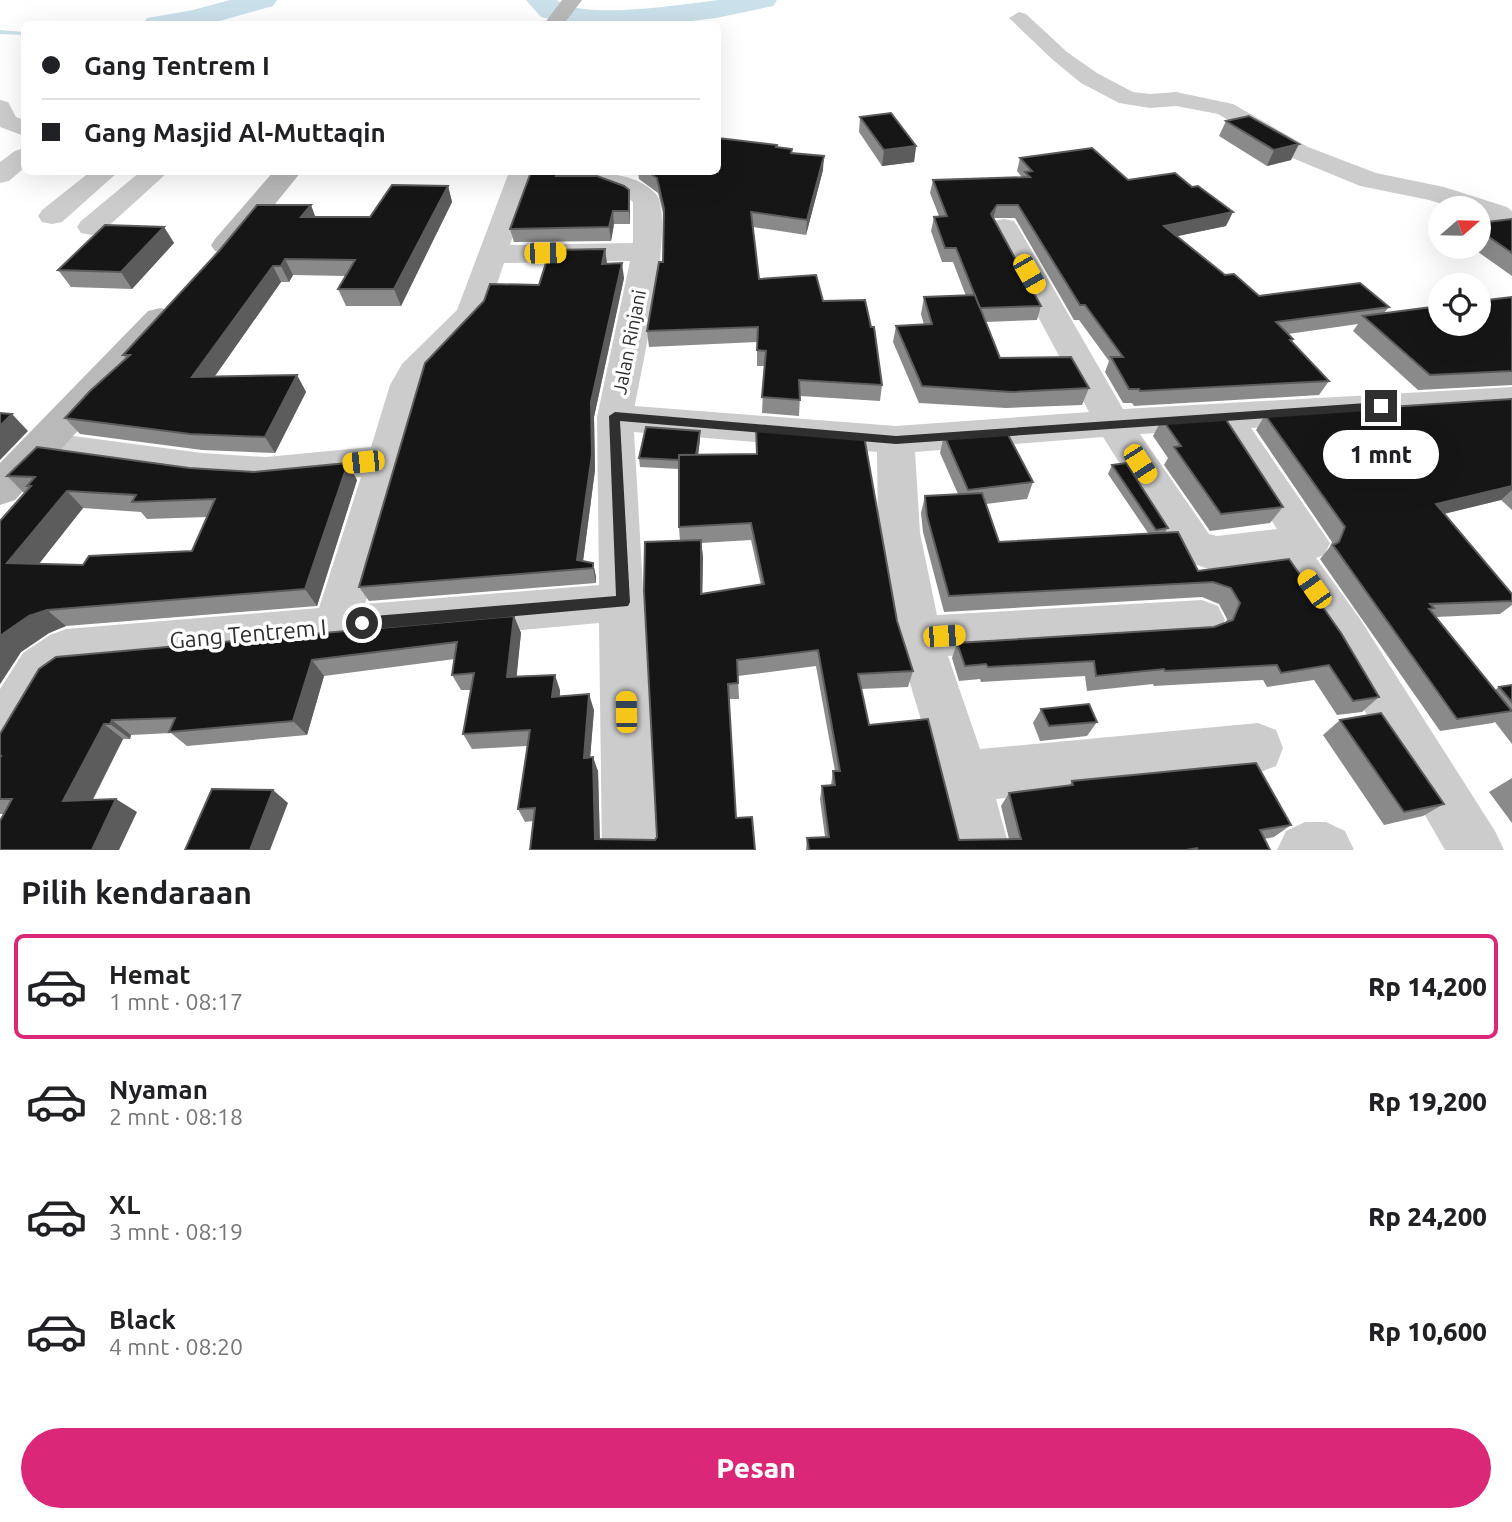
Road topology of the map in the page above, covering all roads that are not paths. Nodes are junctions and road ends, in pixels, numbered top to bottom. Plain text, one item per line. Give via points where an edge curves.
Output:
1 (569, 3) edge
2 (1019, 18) dead end
3 (556, 21) edge
4 (0, 107) edge
5 (21, 128) edge
6 (21, 158) edge
7 (0, 175) edge
8 (101, 175) edge
9 (152, 175) edge
10 (284, 175) edge
11 (521, 175) edge
12 (591, 175) edge
13 (52, 216) dead end
14 (1512, 219) edge
15 (91, 227) dead end
16 (1004, 227) dead end
17 (647, 252) junction
18 (494, 254) junction
19 (205, 269) edge
20 (178, 298) edge
21 (1512, 398) edge
22 (615, 416) junction
23 (1224, 416) junction
24 (1113, 423) junction
25 (896, 440) junction
26 (43, 446) junction
27 (387, 460) junction
28 (0, 489) edge
29 (1283, 545) junction
30 (623, 602) junction
31 (1202, 620) dead end
32 (336, 625) junction
33 (919, 637) junction
34 (0, 734) edge
35 (1258, 748) dead end
36 (964, 776) junction
37 (630, 850) edge
38 (982, 850) edge
39 (1305, 850) edge
40 (1326, 850) edge
41 (1476, 850) edge

1 - 3 street
2 - 14 street via 1089,78 1127,99 1176,99 1226,109 1298,152 1369,180 1436,193
4 - 5 street via 7,121
6 - 7 street
8 - 13 street
9 - 15 street
10 - 19 street
11 - 18 street
12 - 17 street, Jalan Rinjani via 646,199
16 - 24 street
17 - 18 street
17 - 22 street, Jalan Rinjani
18 - 27 street via 471,314 411,378
20 - 26 street
21 - 23 street
22 - 25 street
22 - 30 street, Jalan Rinjani
23 - 24 street
23 - 29 street via 1310,543
24 - 25 street
24 - 29 street via 1195,547 1217,554
25 - 33 street via 899,533
26 - 27 street via 202,468 267,472
26 - 28 street
27 - 32 street
29 - 41 street via 1344,633
30 - 32 street, Gang Tentrem I
30 - 37 street, Jalan Rinjani
31 - 33 street
32 - 34 street, Gang Tentrem I via 66,650 40,668
33 - 36 street
35 - 36 street
36 - 38 street
39 - 40 street

